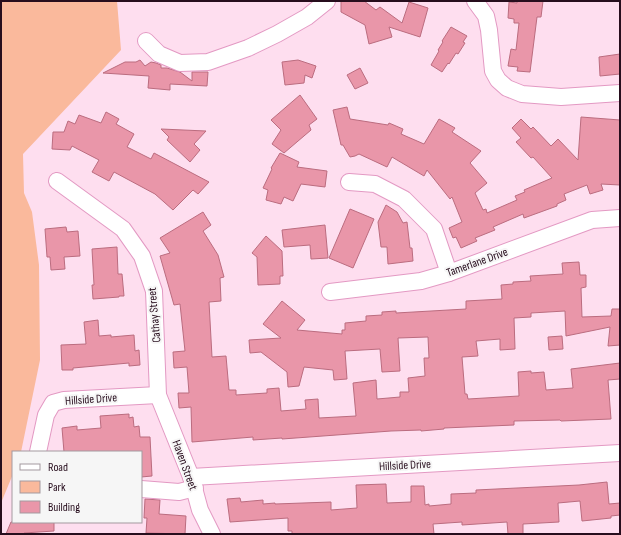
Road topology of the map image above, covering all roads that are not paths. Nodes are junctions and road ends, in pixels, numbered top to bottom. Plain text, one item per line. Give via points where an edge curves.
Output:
1 (327, 1) edge
2 (475, 1) edge
3 (146, 41) dead end
4 (620, 93) edge
5 (57, 181) dead end
6 (349, 182) dead end
7 (620, 218) edge
8 (449, 273) junction
9 (330, 292) dead end
10 (158, 395) junction
11 (38, 451) edge
12 (620, 453) edge
13 (193, 482) junction
14 (142, 489) edge
15 (212, 534) edge

1 - 3 street via 277,34 248,48 208,62 180,63 159,54
2 - 4 street via 486,16 493,71 498,80 508,88 522,94 561,97
5 - 10 street, Cathay Street via 123,229 142,256 154,291
6 - 8 street via 375,184 404,199 434,229
7 - 8 street, Tamerlane Drive via 592,220
8 - 9 street, Tamerlane Drive via 421,281
10 - 11 street, Hillside Drive via 53,402 46,415
10 - 13 street, Haven Street
12 - 13 street, Hillside Drive
13 - 14 street, Hillside Drive via 179,492
13 - 15 street, Haven Street via 200,510

